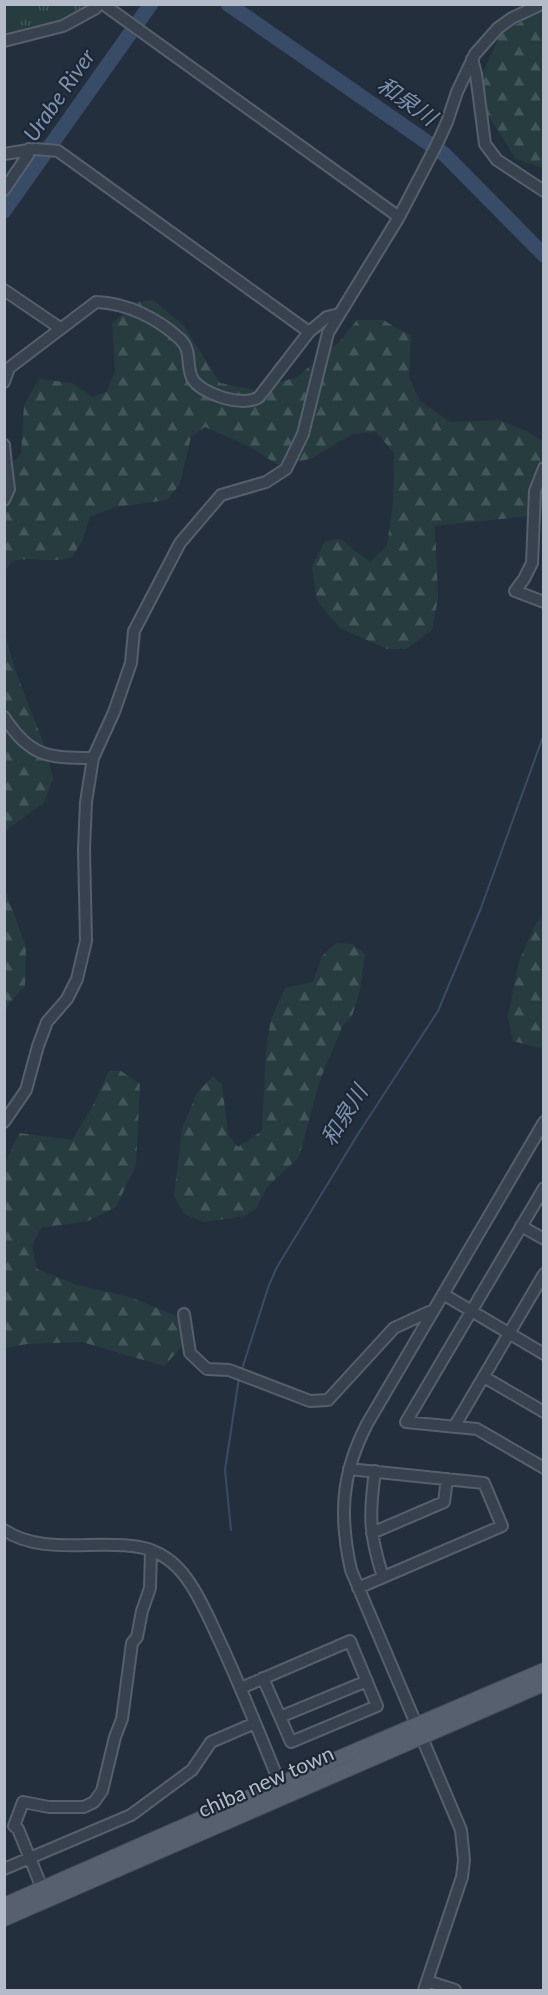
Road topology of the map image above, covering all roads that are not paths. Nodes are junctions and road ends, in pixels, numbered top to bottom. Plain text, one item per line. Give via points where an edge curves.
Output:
1 (97, 4) edge
2 (103, 4) edge
3 (542, 4) edge
4 (4, 41) edge
5 (472, 59) junction
6 (32, 149) junction
7 (4, 154) edge
8 (4, 190) edge
9 (543, 191) edge
10 (399, 216) junction
11 (4, 290) edge
12 (339, 314) junction
13 (60, 328) junction
14 (309, 332) junction
15 (4, 382) edge
16 (4, 445) edge
17 (5, 465) edge
18 (543, 468) edge
19 (4, 500) edge
20 (543, 602) edge
21 (4, 717) edge
22 (93, 758) junction
23 (5, 1121) edge
24 (543, 1122) edge
25 (543, 1188) edge
26 (521, 1226) junction
27 (543, 1239) edge
28 (543, 1274) edge
29 (539, 1292) edge
30 (443, 1294) junction
31 (434, 1310) junction
32 (471, 1311) junction
33 (184, 1314) dead end
34 (509, 1333) junction
35 (543, 1354) edge
36 (484, 1377) junction
37 (543, 1412) edge
38 (454, 1427) junction
39 (543, 1468) edge
40 (349, 1469) junction
41 (375, 1471) junction
42 (447, 1479) junction
43 (4, 1530) edge
44 (372, 1533) junction
45 (151, 1551) junction
46 (383, 1577) junction
47 (358, 1588) junction
48 (543, 1671) edge
49 (263, 1678) junction
50 (367, 1681) junction
51 (543, 1684) edge
52 (241, 1688) junction
53 (280, 1717) junction
54 (255, 1723) junction
55 (419, 1730) junction
56 (282, 1790) junction
57 (9, 1825) edge
58 (30, 1858) junction
59 (4, 1869) edge
60 (42, 1888) junction
61 (4, 1905) edge
62 (4, 1919) edge
63 (425, 1986) edge
64 (455, 1990) edge

1 - 4 street via 63,26
2 - 10 street
3 - 5 street via 498,28
5 - 9 street via 485,144 497,160
5 - 10 street via 438,144
6 - 7 street
6 - 8 street
6 - 14 street via 58,151
10 - 12 street
11 - 13 street
12 - 14 street via 327,317
12 - 22 street via 328,333 303,434 286,469 266,482 221,495 180,543 134,631 131,663
13 - 14 street via 96,302 123,305 182,340 190,374 198,386 240,402 259,397
13 - 15 street via 9,368
16 - 17 street
17 - 19 street via 9,489
18 - 20 street via 535,491 532,563 515,591
21 - 22 street via 31,749 55,757
22 - 23 street via 84,849 86,941 77,979 68,999 47,1022 26,1090
24 - 30 street
25 - 26 street
26 - 27 street
26 - 32 street
28 - 29 street
29 - 34 street
30 - 31 street
30 - 32 street
31 - 33 street via 394,1328 328,1400 310,1401 229,1370 207,1369 190,1353
31 - 40 street via 363,1433
32 - 34 street
32 - 38 street via 406,1422
34 - 35 street
34 - 36 street
36 - 37 street
36 - 38 street
38 - 39 street via 477,1429
40 - 41 street
40 - 47 street via 342,1517 346,1551
41 - 42 street
41 - 44 street via 370,1509
42 - 44 street via 444,1502
42 - 46 street via 484,1484 502,1526
43 - 45 street via 44,1544 104,1544
44 - 46 street
45 - 52 street via 173,1563 188,1580
45 - 57 street via 150,1588 132,1643 122,1719 102,1791 84,1807 23,1802
46 - 47 street
47 - 55 street
48 - 55 main road, chiba new town
49 - 50 street via 350,1641
49 - 52 street
49 - 53 street
50 - 53 street
50 - 53 street via 377,1706 291,1742
51 - 55 main road, chiba new town
52 - 54 street
54 - 56 street
54 - 58 street via 211,1743 192,1770 131,1815
55 - 56 main road, chiba new town
55 - 63 street via 458,1821 464,1860 462,1877
56 - 60 main road, chiba new town
56 - 62 main road, chiba new town
57 - 58 street via 18,1829
58 - 59 street
58 - 60 street
60 - 61 main road, chiba new town
63 - 64 street

